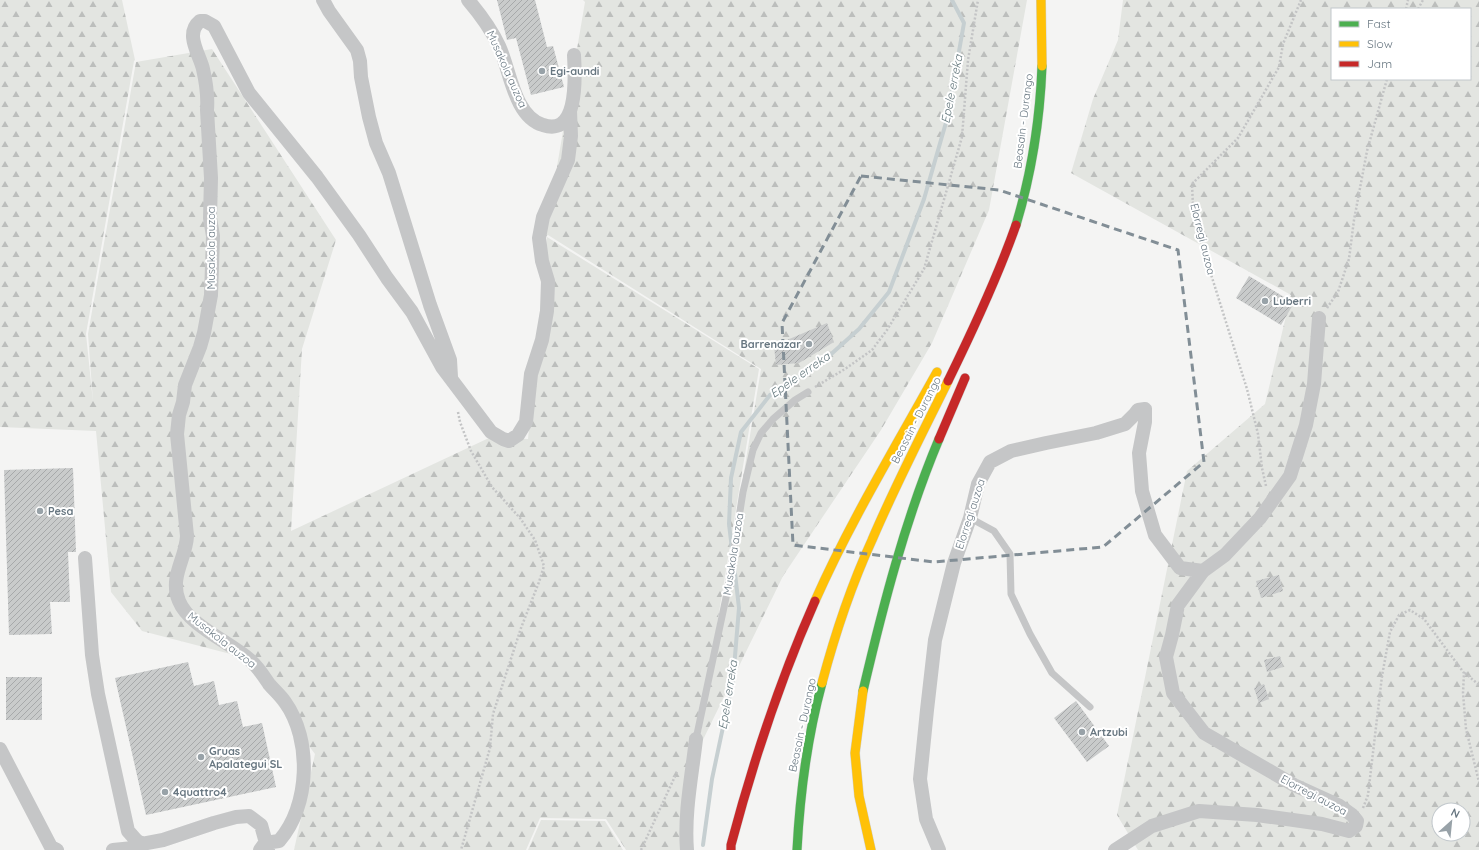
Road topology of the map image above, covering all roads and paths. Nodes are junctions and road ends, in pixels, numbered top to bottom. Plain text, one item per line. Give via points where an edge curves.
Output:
1 (323, 0) edge
2 (468, 0) edge
3 (978, 0) edge
4 (1041, 0) edge
5 (1300, 0) edge
6 (574, 55) dead end
7 (1387, 80) edge
8 (570, 111) junction
9 (1016, 225) junction
10 (989, 269) dead end
11 (1005, 278) dead end
12 (1319, 318) joint
13 (944, 361) dead end
14 (968, 372) dead end
15 (451, 377) junction
16 (808, 392) joint
17 (457, 407) dead end
18 (1270, 504) junction
19 (970, 518) junction
20 (85, 558) dead end
21 (1203, 571) junction
22 (1464, 673) junction
23 (1479, 685) edge
24 (1090, 707) dead end
25 (696, 738) joint
26 (0, 750) edge
27 (678, 771) dead end
28 (1479, 782) edge
29 (1357, 821) junction
30 (142, 844) junction
31 (264, 848) edge
32 (57, 850) edge
33 (113, 850) edge
34 (461, 850) edge
35 (641, 850) edge
36 (687, 850) edge
37 (731, 850) edge
38 (797, 850) edge
39 (871, 850) edge
40 (939, 850) edge
41 (1115, 850) edge

1 - 15 street via 357,50 369,117 450,360
2 - 8 street, Musakola auzoa via 499,46 517,98 528,116 535,123 555,127 562,124
3 - 16 path via 968,60 962,137 924,269 872,350
4 - 9 highway, Beasain - Durango via 1041,97 1032,160
5 - 18 path, Elorregi auzoa via 1283,44 1279,67 1238,138 1192,184 1193,206 1204,252 1248,389
6 - 8 street, Musakola auzoa
7 - 12 path via 1367,151 1349,259 1338,292
8 - 15 street, Musakola auzoa via 571,136 568,160 543,217 539,238 548,281 547,311 542,340 531,374 526,422 518,434 509,441 491,432
9 - 10 highway
9 - 11 highway
9 - 38 highway, Beasain - Durango via 980,317 887,505 844,610 811,730 801,790
12 - 18 street, Elorregi auzoa via 1314,384 1306,425 1290,476
13 - 37 highway via 864,502 812,608 758,750 741,803
14 - 39 highway via 922,480 906,528 861,700 855,752 859,796
15 - 31 street, Musakola auzoa via 442,367 412,312 352,226 249,93 214,26 200,21 195,28 194,42 203,69 207,100 211,178 210,218 213,236 211,285 204,333 185,385 179,415 177,434 187,539 176,574 175,587 179,602 191,618 256,665 285,702 295,721 303,757 303,785 298,806 288,831 279,841
16 - 25 lane, Musakola auzoa via 773,419 761,433 753,450 743,492 727,593
17 - 34 path via 471,451 492,487 520,518 535,540 544,566 494,714 490,748
18 - 21 street, Elorregi auzoa via 1224,555
19 - 21 street, Elorregi auzoa via 978,484 990,462 1011,451 1126,424 1138,410 1145,409 1139,453 1142,491 1155,535 1180,568
19 - 24 lane via 994,531 1010,554 1011,594 1030,634 1052,673
19 - 40 street, Elorregi auzoa via 954,562 935,640 920,780 926,819
20 - 30 street via 92,655 98,694 128,831
21 - 29 street, Elorregi auzoa via 1178,605 1166,656 1173,693 1204,733 1294,785 1338,804
22 - 23 path
22 - 28 path via 1466,729
22 - 29 path via 1424,619 1410,610 1399,615 1390,632 1382,676 1368,795
25 - 36 street, Musakola auzoa via 688,810
26 - 32 street via 51,847
27 - 35 path
29 - 41 street, Elorregi auzoa via 1356,826 1349,831 1322,824 1257,815 1199,811 1152,826
30 - 31 street, Musakola auzoa via 164,840 236,817 249,816 261,825
30 - 33 street, Musakola auzoa via 133,848

